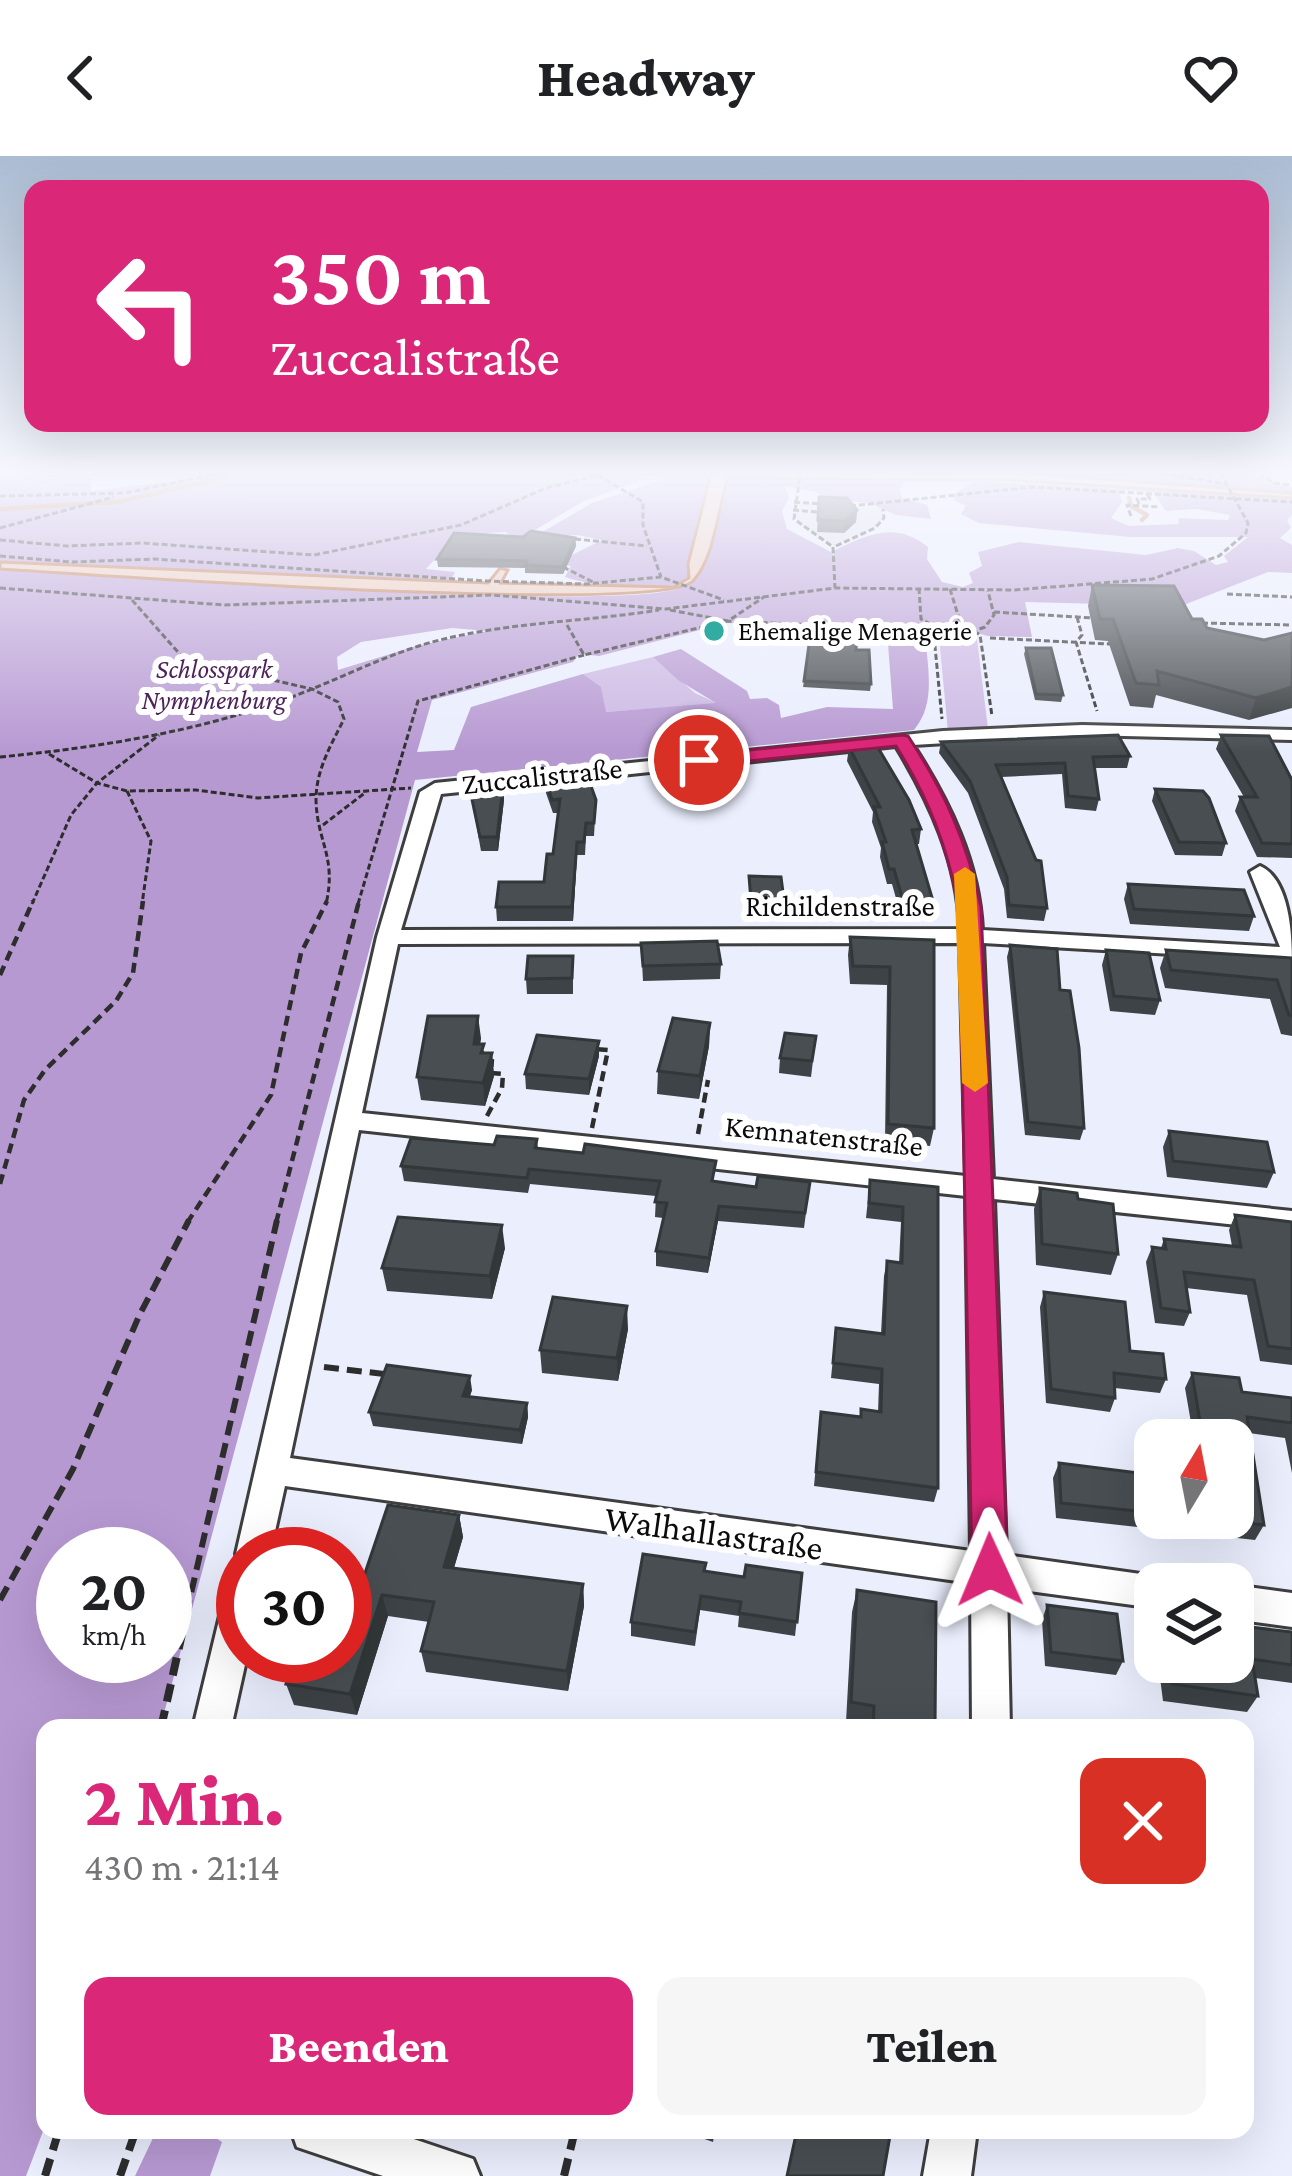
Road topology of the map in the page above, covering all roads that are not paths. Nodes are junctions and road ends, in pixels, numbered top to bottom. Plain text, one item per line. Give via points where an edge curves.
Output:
1 (1292, 735) edge
2 (902, 740) junction
3 (1260, 872) dead end
4 (970, 936) junction
5 (388, 937) junction
6 (1292, 952) edge
7 (348, 1120) junction
8 (979, 1185) junction
9 (1292, 1221) edge
10 (272, 1470) junction
11 (259, 1527) edge
12 (990, 1570) junction
13 (1134, 1589) edge
14 (1254, 1605) edge
15 (1292, 1610) edge
16 (222, 1683) edge
17 (214, 1719) edge
18 (991, 1719) edge
19 (342, 2139) edge
20 (953, 2139) edge
21 (456, 2176) edge
22 (947, 2176) edge

1 - 2 street, Zuccalistraße via 1082,730
2 - 4 street via 957,845
2 - 5 street, Zuccalistraße via 435,789
3 - 6 street
4 - 5 street, Richildenstraße
4 - 6 street, Richildenstraße
4 - 8 street
5 - 7 street, Zuccalistraße
7 - 8 street, Kemnatenstraße
7 - 10 street, Zuccalistraße
8 - 9 street, Kemnatenstraße
8 - 12 street
10 - 11 street, Zuccalistraße
10 - 12 street, Walhallastraße
12 - 13 street, Walhallastraße
12 - 18 street
14 - 15 street
16 - 17 street
19 - 21 street
20 - 22 street

